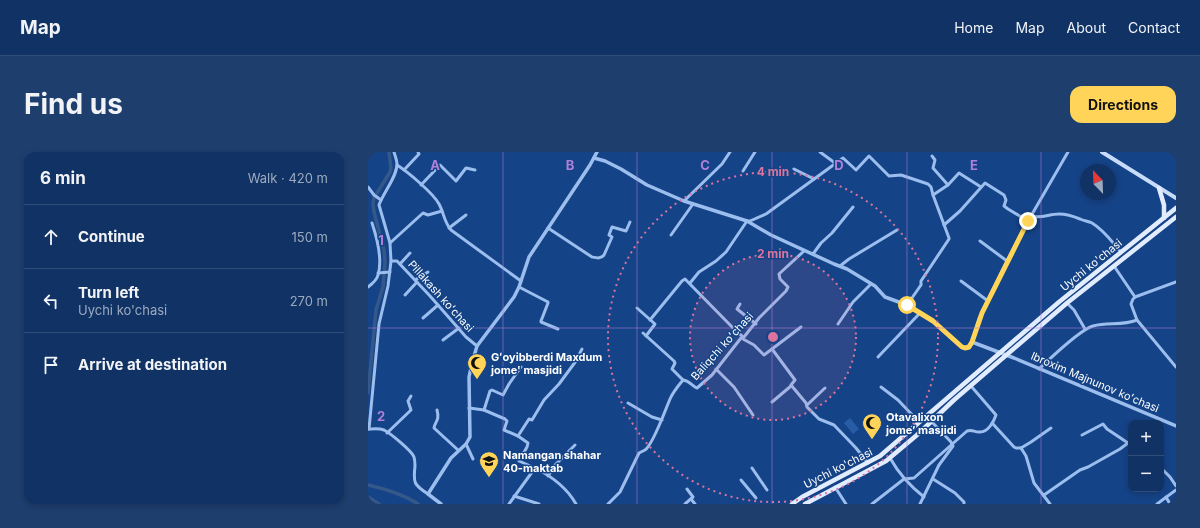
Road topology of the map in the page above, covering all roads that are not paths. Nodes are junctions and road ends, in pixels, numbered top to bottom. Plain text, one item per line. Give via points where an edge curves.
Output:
1 (394, 152) edge
2 (418, 152) edge
3 (596, 152) edge
4 (730, 152) edge
5 (755, 152) edge
6 (820, 152) edge
7 (1068, 152) edge
8 (1102, 152) edge
9 (932, 156) dead end
10 (594, 158) junction
11 (835, 163) junction
12 (397, 165) junction
13 (794, 169) dead end
14 (404, 170) junction
15 (475, 170) dead end
16 (743, 171) dead end
17 (814, 179) junction
18 (421, 185) junction
19 (948, 185) junction
20 (368, 187) edge
21 (981, 187) junction
22 (1159, 188) junction
23 (933, 195) junction
24 (1176, 198) edge
25 (380, 199) junction
26 (684, 201) junction
27 (693, 204) junction
28 (852, 207) dead end
29 (1176, 208) edge
30 (442, 211) junction
31 (466, 215) dead end
32 (1031, 216) junction
33 (1176, 217) edge
34 (1164, 218) junction
35 (747, 221) junction
36 (1028, 221) junction
37 (630, 222) dead end
38 (372, 223) dead end
39 (944, 225) junction
40 (449, 228) junction
41 (548, 228) junction
42 (897, 230) dead end
43 (671, 235) dead end
44 (980, 241) dead end
45 (390, 243) junction
46 (804, 251) junction
47 (410, 252) dead end
48 (1121, 252) junction
49 (813, 254) junction
50 (391, 261) junction
51 (1007, 261) junction
52 (400, 264) junction
53 (840, 266) junction
54 (1114, 266) junction
55 (388, 272) junction
56 (428, 272) dead end
57 (379, 273) junction
58 (416, 281) junction
59 (521, 281) junction
60 (961, 281) dead end
61 (1176, 282) edge
62 (690, 283) junction
63 (871, 284) junction
64 (368, 287) edge
65 (519, 288) junction
66 (405, 295) dead end
67 (1135, 297) junction
68 (988, 301) junction
69 (1067, 303) junction
70 (740, 304) dead end
71 (438, 305) junction
72 (907, 305) junction
73 (637, 308) dead end
74 (920, 313) junction
75 (422, 318) dead end
76 (650, 320) junction
77 (1137, 320) junction
78 (756, 324) junction
79 (838, 324) dead end
80 (801, 327) dead end
81 (459, 328) junction
82 (558, 329) dead end
83 (1085, 329) junction
84 (643, 334) dead end
85 (646, 336) junction
86 (742, 337) junction
87 (443, 340) dead end
88 (972, 342) junction
89 (477, 346) junction
90 (582, 349) dead end
91 (772, 349) junction
92 (1000, 353) junction
93 (878, 356) dead end
94 (1007, 356) junction
95 (521, 367) dead end
96 (1176, 367) edge
97 (716, 369) junction
98 (1039, 369) junction
99 (683, 380) junction
100 (791, 386) junction
101 (882, 386) dead end
102 (971, 386) junction
103 (825, 388) dead end
104 (411, 396) dead end
105 (772, 402) dead end
106 (628, 403) dead end
107 (807, 405) junction
108 (469, 408) junction
109 (437, 410) dead end
110 (484, 410) junction
111 (753, 415) dead end
112 (662, 420) junction
113 (920, 422) junction
114 (932, 422) junction
115 (992, 424) junction
116 (1176, 426) edge
117 (1051, 428) dead end
118 (369, 429) edge
119 (387, 433) junction
120 (1082, 435) dead end
121 (518, 436) junction
122 (1128, 443) edge
123 (466, 444) junction
124 (953, 444) junction
125 (575, 445) dead end
126 (1128, 445) edge
127 (1021, 448) junction
128 (458, 450) junction
129 (890, 458) junction
130 (473, 459) dead end
131 (868, 463) junction
132 (535, 468) junction
133 (752, 468) dead end
134 (1164, 471) edge
135 (548, 476) junction
136 (904, 479) junction
137 (933, 479) junction
138 (740, 480) dead end
139 (1176, 486) edge
140 (835, 487) junction
141 (687, 489) dead end
142 (767, 490) dead end
143 (1176, 490) edge
144 (428, 494) junction
145 (1044, 495) junction
146 (514, 496) junction
147 (924, 497) junction
148 (756, 498) dead end
149 (1166, 498) junction
150 (691, 500) junction
151 (441, 504) edge
152 (509, 504) edge
153 (540, 504) edge
154 (576, 504) edge
155 (608, 504) edge
156 (685, 504) edge
157 (695, 504) edge
158 (792, 504) edge
159 (805, 504) edge
160 (846, 504) edge
161 (872, 504) edge
162 (920, 504) edge
163 (964, 504) edge
164 (1050, 504) edge
165 (1156, 504) edge
166 (1170, 504) edge

1 - 12 street
2 - 14 street via 420,154
3 - 10 street
4 - 26 street via 722,164
5 - 16 street
6 - 11 street
7 - 32 street
8 - 22 main road
9 - 19 street via 935,160 933,168
10 - 26 street via 605,161 647,185
10 - 41 street
11 - 17 street
11 - 23 street via 844,158 856,170 869,156 889,176 902,175 926,182
12 - 14 street
12 - 25 street
13 - 17 street
14 - 18 street
15 - 18 street via 466,168 456,181 440,165
17 - 35 street via 766,214
18 - 30 street via 437,201
19 - 21 street via 959,173
19 - 23 street
20 - 25 street
21 - 36 street via 986,183 1004,195 1004,206
21 - 39 street
22 - 24 main road
22 - 34 main road via 1164,205
23 - 39 street
25 - 45 street via 379,208
26 - 27 street
27 - 35 street
27 - 43 street
28 - 49 street
29 - 34 main road, Uychi ko'chasi
30 - 40 street
30 - 45 street via 428,215 423,213
31 - 40 street
32 - 36 street
32 - 48 street via 1038,218 1061,214 1090,222
33 - 54 main road, Uychi ko'chasi
34 - 48 main road, Uychi ko'chasi
35 - 46 street
35 - 62 street via 726,252 699,272
36 - 51 street
37 - 41 street via 626,231 612,227 609,235 612,237 600,258 592,257
38 - 57 street via 378,248
39 - 72 street via 949,239
40 - 59 street
41 - 59 street via 529,257
42 - 53 street
44 - 51 street
45 - 50 street
46 - 49 street
46 - 78 street, Baliqchi koʻchasi via 780,274 780,279 788,287
47 - 52 street
48 - 92 main road, Uychi ko'chasi
49 - 53 street
50 - 52 street, Pillakash koʻchasi via 398,261
50 - 55 street
51 - 68 street
52 - 58 street, Pillakash koʻchasi
53 - 63 street
54 - 67 street
54 - 69 main road, Uychi ko'chasi
55 - 57 street
55 - 118 street via 388,286 379,324
56 - 58 street
57 - 64 street
58 - 66 street
58 - 71 street, Pillakash koʻchasi
59 - 65 street
60 - 68 street
61 - 67 street
62 - 76 street via 684,278
62 - 86 street
63 - 72 street via 885,297
63 - 79 street via 853,302
65 - 82 street via 548,302 541,322
65 - 89 street
67 - 77 street via 1131,304
68 - 88 street
69 - 83 street
69 - 94 main road, Uychi ko'chasi
70 - 78 street via 737,309
71 - 75 street
71 - 81 street, Pillakash koʻchasi
72 - 74 street
73 - 76 street
74 - 88 street via 962,347 967,348
74 - 93 street
76 - 85 street via 655,325
77 - 83 street
77 - 96 street
78 - 86 street, Baliqchi koʻchasi
80 - 91 street
81 - 87 street
81 - 89 street, Pillakash koʻchasi
83 - 98 street
84 - 85 street
85 - 99 street via 674,361 672,368
86 - 91 street via 764,355
86 - 97 street, Baliqchi koʻchasi
88 - 92 street
89 - 108 street via 469,377
90 - 121 street via 576,361
91 - 100 street via 795,380
92 - 94 street
92 - 113 main road, Uychi ko'chasi
94 - 98 street, Ibroxim Majnunov koʻchasi
94 - 102 main road, Uychi ko'chasi
95 - 110 street via 503,395 490,391
97 - 99 street, Baliqchi koʻchasi via 697,388
97 - 111 street via 734,387
98 - 116 street, Ibroxim Majnunov koʻchasi
99 - 112 street, Baliqchi koʻchasi via 670,399
100 - 105 street
100 - 107 street
101 - 113 street
102 - 114 main road, Uychi ko'chasi
102 - 115 street via 996,414
103 - 107 street
104 - 119 street via 408,401 411,410
106 - 112 street
107 - 131 street via 820,419 834,425
108 - 110 street
108 - 123 street via 470,437
109 - 128 street via 438,420 434,428
110 - 121 street via 506,420 504,430
112 - 155 street, Baliqchi koʻchasi via 647,448 639,453 620,492
113 - 131 main road, Uychi ko'chasi
114 - 124 street
114 - 129 main road, Uychi ko'chasi
115 - 124 street via 983,432 967,431
115 - 127 street via 1014,447
117 - 127 street
118 - 119 street via 381,429
119 - 144 street via 412,454 415,462 414,483
120 - 122 street via 1103,424
121 - 132 street via 528,442 519,461
123 - 128 street
123 - 130 street
124 - 136 street via 914,478
124 - 137 street
125 - 135 street
126 - 145 street via 1080,470
127 - 145 street via 1034,482
128 - 144 street
129 - 136 street
129 - 140 main road, Uychi ko'chasi
131 - 158 main road, Uychi ko'chasi
132 - 135 street
132 - 146 street
133 - 142 street
134 - 139 street
135 - 154 street via 566,489
136 - 147 street
136 - 161 street
137 - 147 street
137 - 163 street via 960,498
138 - 148 street
140 - 159 main road, Uychi ko'chasi
140 - 160 street
141 - 150 street via 693,496
143 - 149 street
144 - 151 street
145 - 164 street
146 - 152 street
146 - 153 street
147 - 162 street
149 - 165 street
149 - 166 street
150 - 156 street
150 - 157 street

